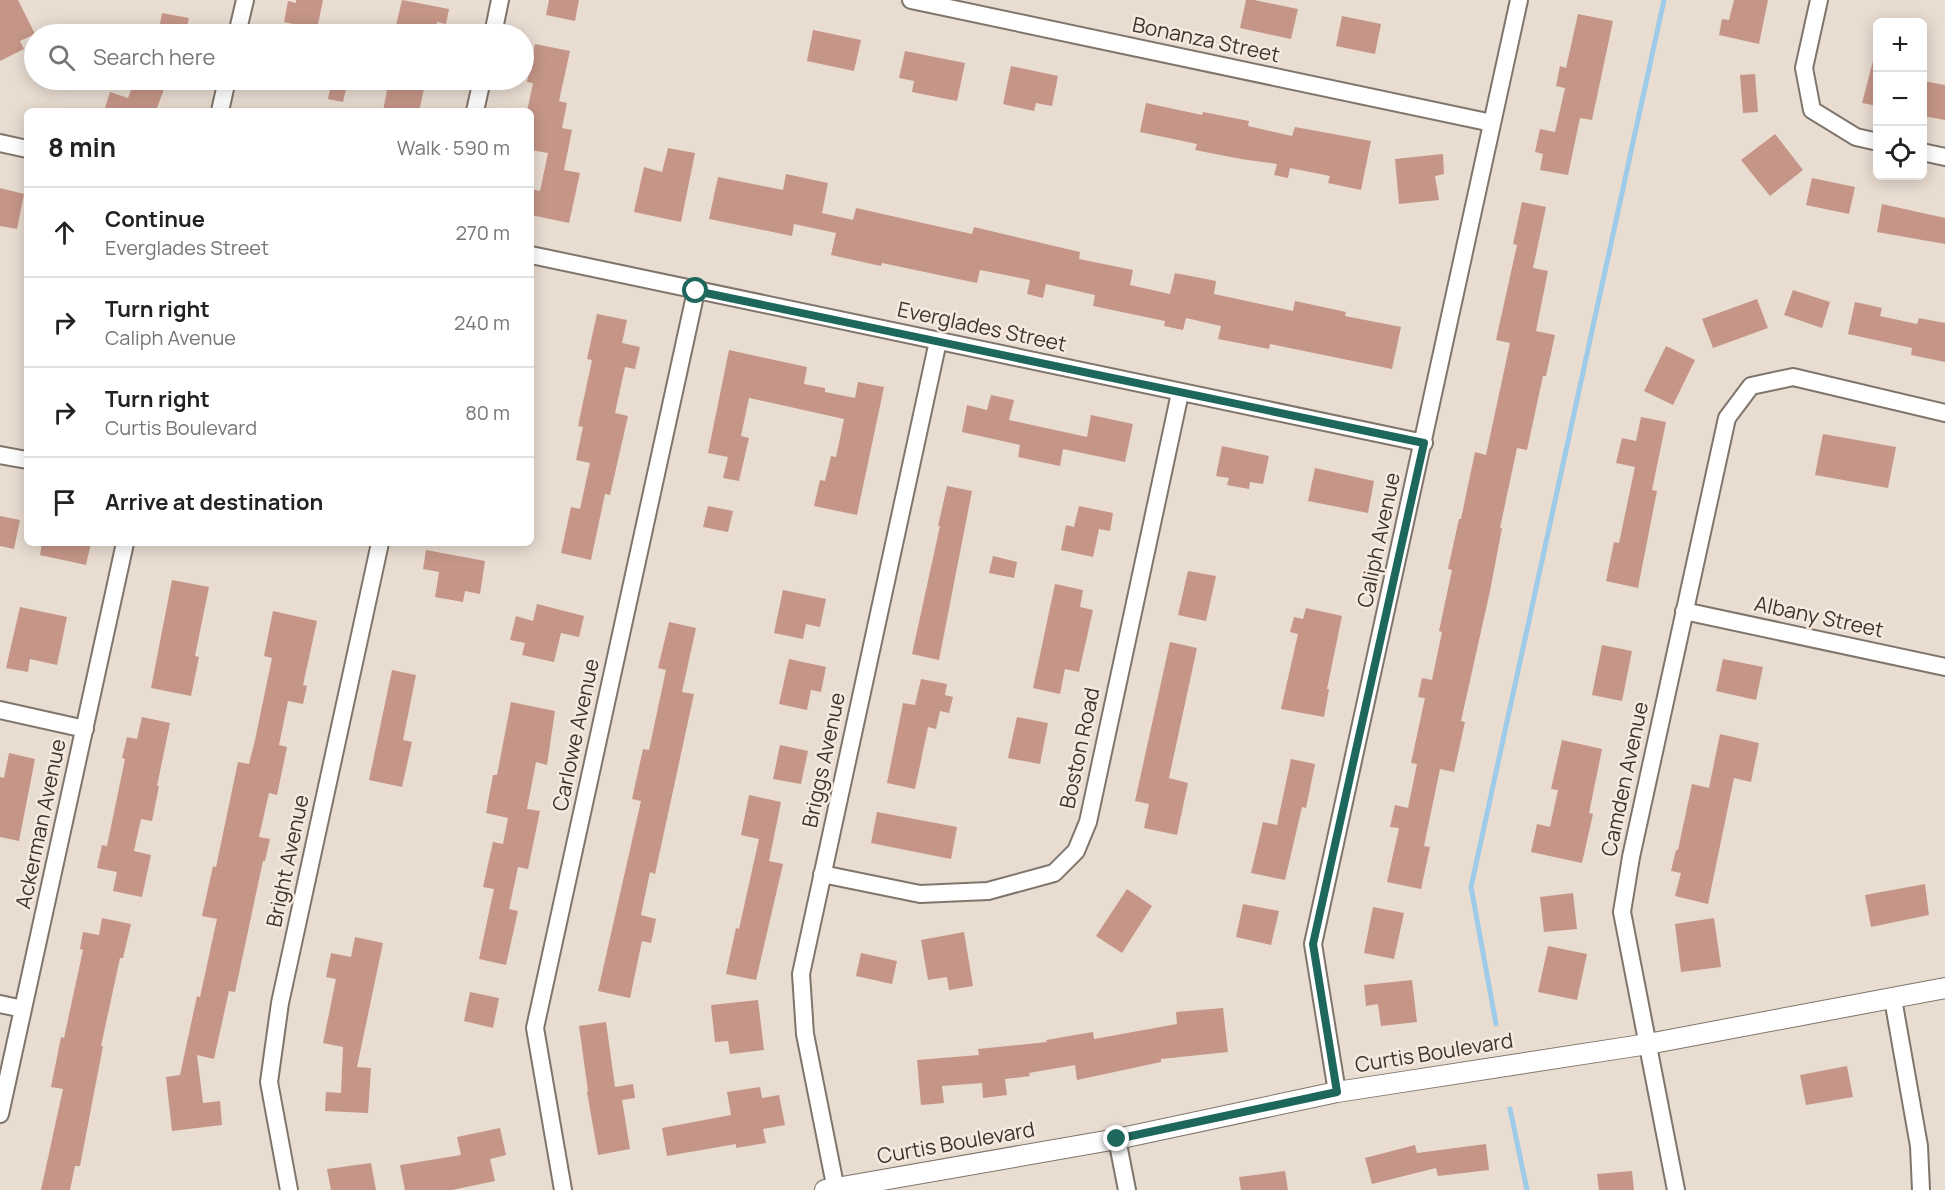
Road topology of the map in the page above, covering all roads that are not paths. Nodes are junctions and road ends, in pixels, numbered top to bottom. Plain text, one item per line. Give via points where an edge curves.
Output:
1 (245, 0) edge
2 (500, 0) edge
3 (911, 0) edge
4 (1520, 0) edge
5 (1819, 0) edge
6 (239, 24) edge
7 (494, 24) edge
8 (225, 90) edge
9 (480, 90) edge
10 (221, 108) edge
11 (476, 108) edge
12 (1492, 123) junction
13 (1873, 141) edge
14 (0, 143) edge
15 (24, 147) edge
16 (1927, 153) edge
17 (1945, 157) edge
18 (534, 256) edge
19 (696, 291) junction
20 (938, 341) junction
21 (1180, 393) junction
22 (1945, 413) edge
23 (1424, 443) junction
24 (0, 455) edge
25 (24, 459) edge
26 (124, 546) edge
27 (379, 546) edge
28 (1684, 610) junction
29 (1945, 667) edge
30 (0, 710) edge
31 (85, 729) junction
32 (822, 874) junction
33 (1945, 988) edge
34 (1893, 999) junction
35 (0, 1004) edge
36 (23, 1009) junction
37 (1648, 1044) junction
38 (1337, 1092) junction
39 (0, 1114) edge
40 (1117, 1139) junction
41 (832, 1189) edge
42 (289, 1190) edge
43 (563, 1190) edge
44 (1127, 1190) edge
45 (1676, 1190) edge
46 (1921, 1190) edge

1 - 6 street
2 - 7 street
3 - 12 street, Bonanza Street
4 - 12 street, Caliph Avenue
5 - 13 street via 1804,68 1812,110 1856,137
8 - 10 street
9 - 11 street
12 - 23 street, Caliph Avenue
14 - 15 street
16 - 17 street
18 - 19 street, Everglades Street
19 - 20 street, Everglades Street
19 - 43 street, Carlowe Avenue via 535,1028
20 - 21 street, Everglades Street
20 - 32 street, Briggs Avenue
21 - 23 street, Everglades Street
21 - 32 street, Boston Road via 1088,822 1076,851 1054,873 988,891 920,894
22 - 28 street, Camden Avenue via 1793,377 1751,386 1727,418
23 - 38 street, Caliph Avenue via 1313,944
24 - 25 street
26 - 31 street, Ackerman Avenue
27 - 42 street, Bright Avenue via 280,1003 269,1082
28 - 29 street, Albany Street
28 - 37 street, Camden Avenue via 1630,857 1622,912
30 - 31 street
31 - 36 street, Ackerman Avenue
32 - 41 street, Briggs Avenue via 801,974 805,1034
33 - 34 street, Curtis Boulevard
34 - 37 street, Curtis Boulevard
34 - 46 street via 1919,1146
35 - 36 street
36 - 39 street, Ackerman Avenue
37 - 38 street, Curtis Boulevard
37 - 45 street, Camden Avenue
38 - 40 street, Curtis Boulevard
40 - 41 street, Curtis Boulevard
40 - 44 street

